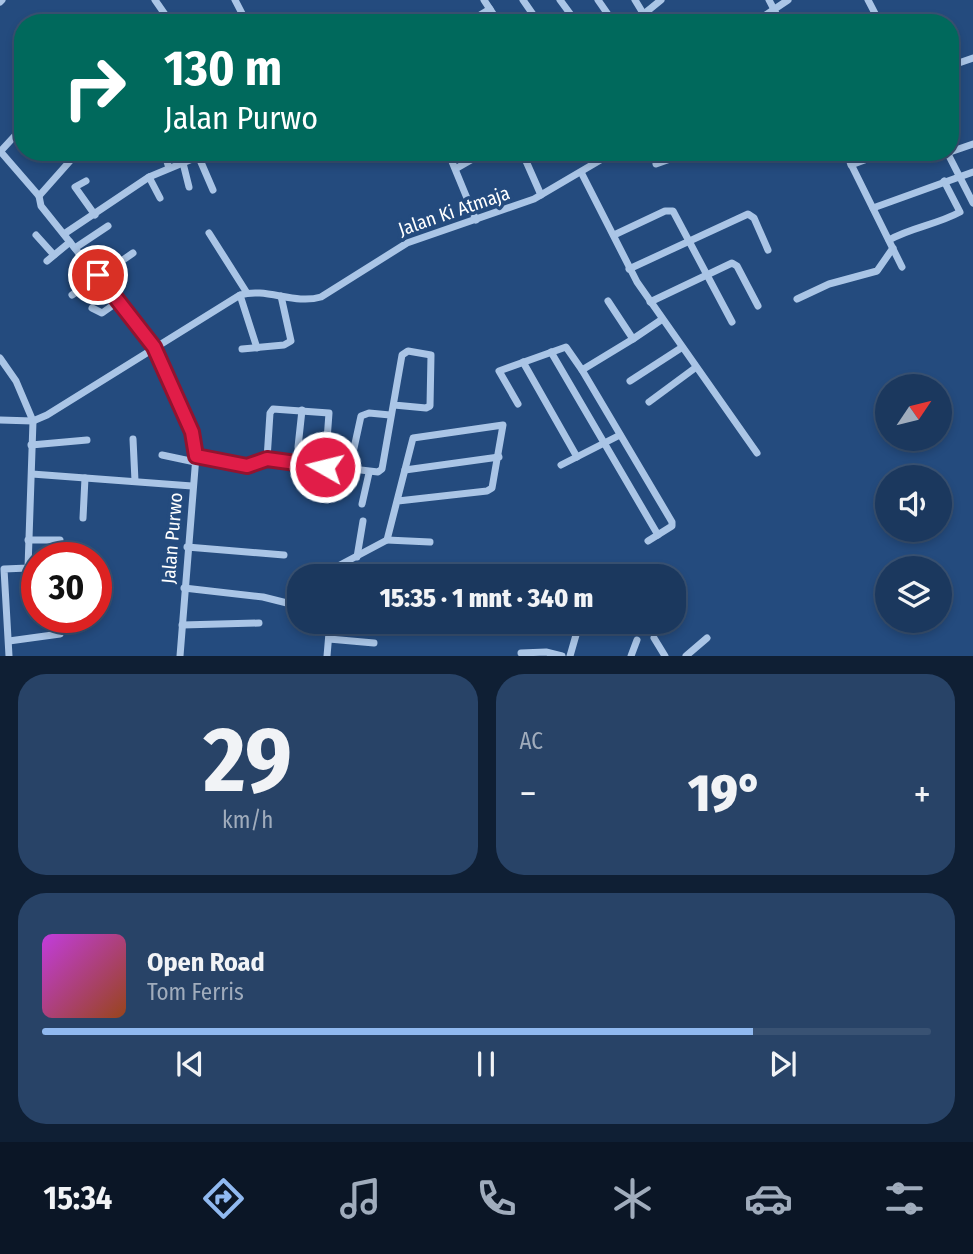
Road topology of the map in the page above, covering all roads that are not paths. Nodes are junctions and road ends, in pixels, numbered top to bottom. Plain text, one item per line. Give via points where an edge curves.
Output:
1 (484, 0) edge
2 (635, 0) edge
3 (661, 0) edge
4 (769, 0) edge
5 (788, 0) edge
6 (774, 8) junction
7 (490, 9) junction
8 (645, 13) joint
9 (482, 14) edge
10 (493, 14) edge
11 (766, 14) edge
12 (777, 14) edge
13 (14, 137) edge
14 (0, 152) edge
15 (70, 161) edge
16 (167, 161) edge
17 (186, 161) edge
18 (201, 161) edge
19 (453, 161) edge
20 (469, 161) edge
21 (526, 161) edge
22 (601, 161) edge
23 (664, 161) edge
24 (849, 161) edge
25 (862, 161) edge
26 (950, 161) edge
27 (183, 163) junction
28 (656, 164) dead end
29 (851, 165) junction
30 (169, 168) junction
31 (457, 168) junction
32 (973, 172) edge
33 (582, 174) junction
34 (149, 177) junction
35 (952, 179) junction
36 (86, 181) dead end
37 (189, 187) dead end
38 (213, 190) dead end
39 (541, 195) junction
40 (39, 196) junction
41 (160, 198) dead end
42 (973, 203) edge
43 (873, 208) junction
44 (94, 215) junction
45 (476, 220) junction
46 (108, 226) dead end
47 (209, 233) dead end
48 (64, 234) junction
49 (36, 235) dead end
50 (614, 235) junction
51 (889, 240) junction
52 (691, 242) junction
53 (73, 245) junction
54 (893, 248) junction
55 (768, 250) dead end
56 (134, 253) dead end
57 (54, 255) junction
58 (47, 261) dead end
59 (902, 267) dead end
60 (629, 269) junction
61 (98, 275) junction
62 (707, 275) junction
63 (244, 294) junction
64 (72, 295) dead end
65 (281, 296) junction
66 (797, 299) dead end
67 (120, 301) junction
68 (608, 301) dead end
69 (650, 302) junction
70 (758, 306) dead end
71 (92, 307) dead end
72 (661, 320) junction
73 (732, 322) dead end
74 (633, 340) junction
75 (154, 347) junction
76 (257, 348) junction
77 (681, 348) junction
78 (242, 349) dead end
79 (551, 352) junction
80 (0, 358) edge
81 (523, 362) junction
82 (695, 368) junction
83 (582, 370) junction
84 (630, 381) dead end
85 (649, 402) dead end
86 (518, 404) dead end
87 (394, 405) junction
88 (302, 410) junction
89 (390, 415) junction
90 (0, 420) edge
91 (33, 421) junction
92 (620, 435) junction
93 (133, 439) dead end
94 (87, 440) dead end
95 (604, 443) junction
96 (31, 445) junction
97 (298, 447) dead end
98 (757, 453) dead end
99 (162, 455) dead end
100 (499, 457) junction
101 (578, 457) junction
102 (195, 459) junction
103 (267, 459) junction
104 (561, 465) dead end
105 (325, 467) junction
106 (405, 470) junction
107 (349, 471) junction
108 (369, 473) junction
109 (32, 474) junction
110 (85, 478) junction
111 (135, 481) junction
112 (192, 486) junction
113 (398, 501) junction
114 (362, 504) dead end
115 (83, 518) dead end
116 (363, 521) dead end
117 (658, 535) junction
118 (28, 540) junction
119 (60, 540) dead end
120 (387, 540) junction
121 (648, 541) dead end
122 (430, 542) dead end
123 (187, 547) junction
124 (284, 555) dead end
125 (357, 557) junction
126 (342, 564) edge
127 (2, 569) edge
128 (184, 588) junction
129 (287, 603) edge
130 (259, 623) dead end
131 (182, 625) junction
132 (60, 634) dead end
133 (329, 634) edge
134 (576, 634) edge
135 (654, 638) dead end
136 (707, 638) dead end
137 (329, 639) junction
138 (637, 640) dead end
139 (9, 641) junction
140 (373, 643) dead end
141 (522, 652) edge
142 (9, 656) edge
143 (180, 656) edge
144 (327, 656) edge
145 (562, 656) edge
146 (570, 656) edge
147 (631, 656) edge
148 (665, 656) edge
149 (686, 656) edge

1 - 7 street
2 - 8 street
3 - 8 street
4 - 6 street
5 - 6 street
6 - 11 street
6 - 12 street
7 - 9 street
7 - 10 street
13 - 14 street
14 - 40 street, Jalan Purwo
15 - 40 street
16 - 30 street
17 - 27 street
18 - 38 street
19 - 31 street
20 - 31 street
21 - 39 street, Jalan Ki Atmaja
22 - 33 street, Jalan Ki Atmaja
23 - 28 street
24 - 29 street
25 - 29 street
26 - 35 street
27 - 30 street
27 - 37 street
29 - 43 street
30 - 34 street
31 - 45 street
32 - 35 street
33 - 39 street, Jalan Ki Atmaja
33 - 50 street
34 - 41 street
34 - 44 street
35 - 42 street
35 - 43 street
35 - 51 street via 960,212 928,227 911,227
36 - 44 street via 75,187
39 - 45 street, Jalan Ki Atmaja
40 - 48 street, Jalan Purwo via 41,206
43 - 51 street
44 - 48 street
45 - 65 street, Jalan Ki Atmaja via 407,243 321,297
46 - 53 street
47 - 63 street
48 - 53 street, Jalan Purwo
49 - 57 street
50 - 52 street via 671,210
50 - 60 street
51 - 54 street
52 - 55 street via 748,214
52 - 60 street
52 - 62 street
53 - 57 street
53 - 61 street, Jalan Purwo
54 - 59 street
54 - 66 street via 877,271
56 - 61 street
57 - 58 street
60 - 69 street
61 - 64 street
61 - 67 street, Jalan Purwo
62 - 69 street
62 - 70 street via 734,263
62 - 73 street
63 - 65 street, Jalan Ki Atmaja
63 - 75 street
63 - 76 street
65 - 76 street via 291,341
67 - 71 street via 102,313
67 - 75 street, Jalan Purwo
68 - 74 street
69 - 72 street
72 - 74 street
72 - 77 street
74 - 83 street
75 - 91 street
75 - 102 street, Jalan Purwo via 192,432
76 - 78 street
77 - 82 street
77 - 84 street
79 - 81 street
79 - 83 street via 566,347
79 - 95 street
80 - 91 street via 16,380
81 - 86 street via 499,371
81 - 101 street
82 - 85 street
82 - 98 street
83 - 92 street
87 - 87 street via 430,405 431,355 403,353
87 - 89 street
88 - 97 street
88 - 103 street via 278,408 271,412
88 - 105 street via 330,413
89 - 107 street via 361,416
89 - 108 street via 382,469
90 - 91 street
91 - 96 street
92 - 95 street
92 - 117 street via 672,522
93 - 111 street
94 - 96 street
95 - 101 street
95 - 117 street
96 - 109 street
99 - 102 street
100 - 106 street
100 - 106 street via 504,428 499,424 415,436
100 - 113 street via 495,483 487,491
101 - 104 street
102 - 103 street via 247,466
102 - 112 street, Jalan Purwo
103 - 105 street
105 - 107 street
106 - 113 street
107 - 108 street
108 - 114 street
109 - 110 street
109 - 118 street
110 - 111 street
110 - 115 street
111 - 112 street
112 - 123 street, Jalan Purwo
113 - 120 street
116 - 125 street
117 - 121 street
118 - 119 street
118 - 127 street via 27,568
120 - 122 street
120 - 125 street
123 - 124 street
123 - 128 street, Jalan Purwo
125 - 126 street
127 - 139 street
128 - 129 street
128 - 131 street, Jalan Purwo
130 - 131 street
131 - 143 street, Jalan Purwo
132 - 139 street
133 - 137 street
134 - 146 street
135 - 148 street
136 - 149 street
137 - 140 street
137 - 144 street
138 - 147 street
139 - 142 street
141 - 145 street

